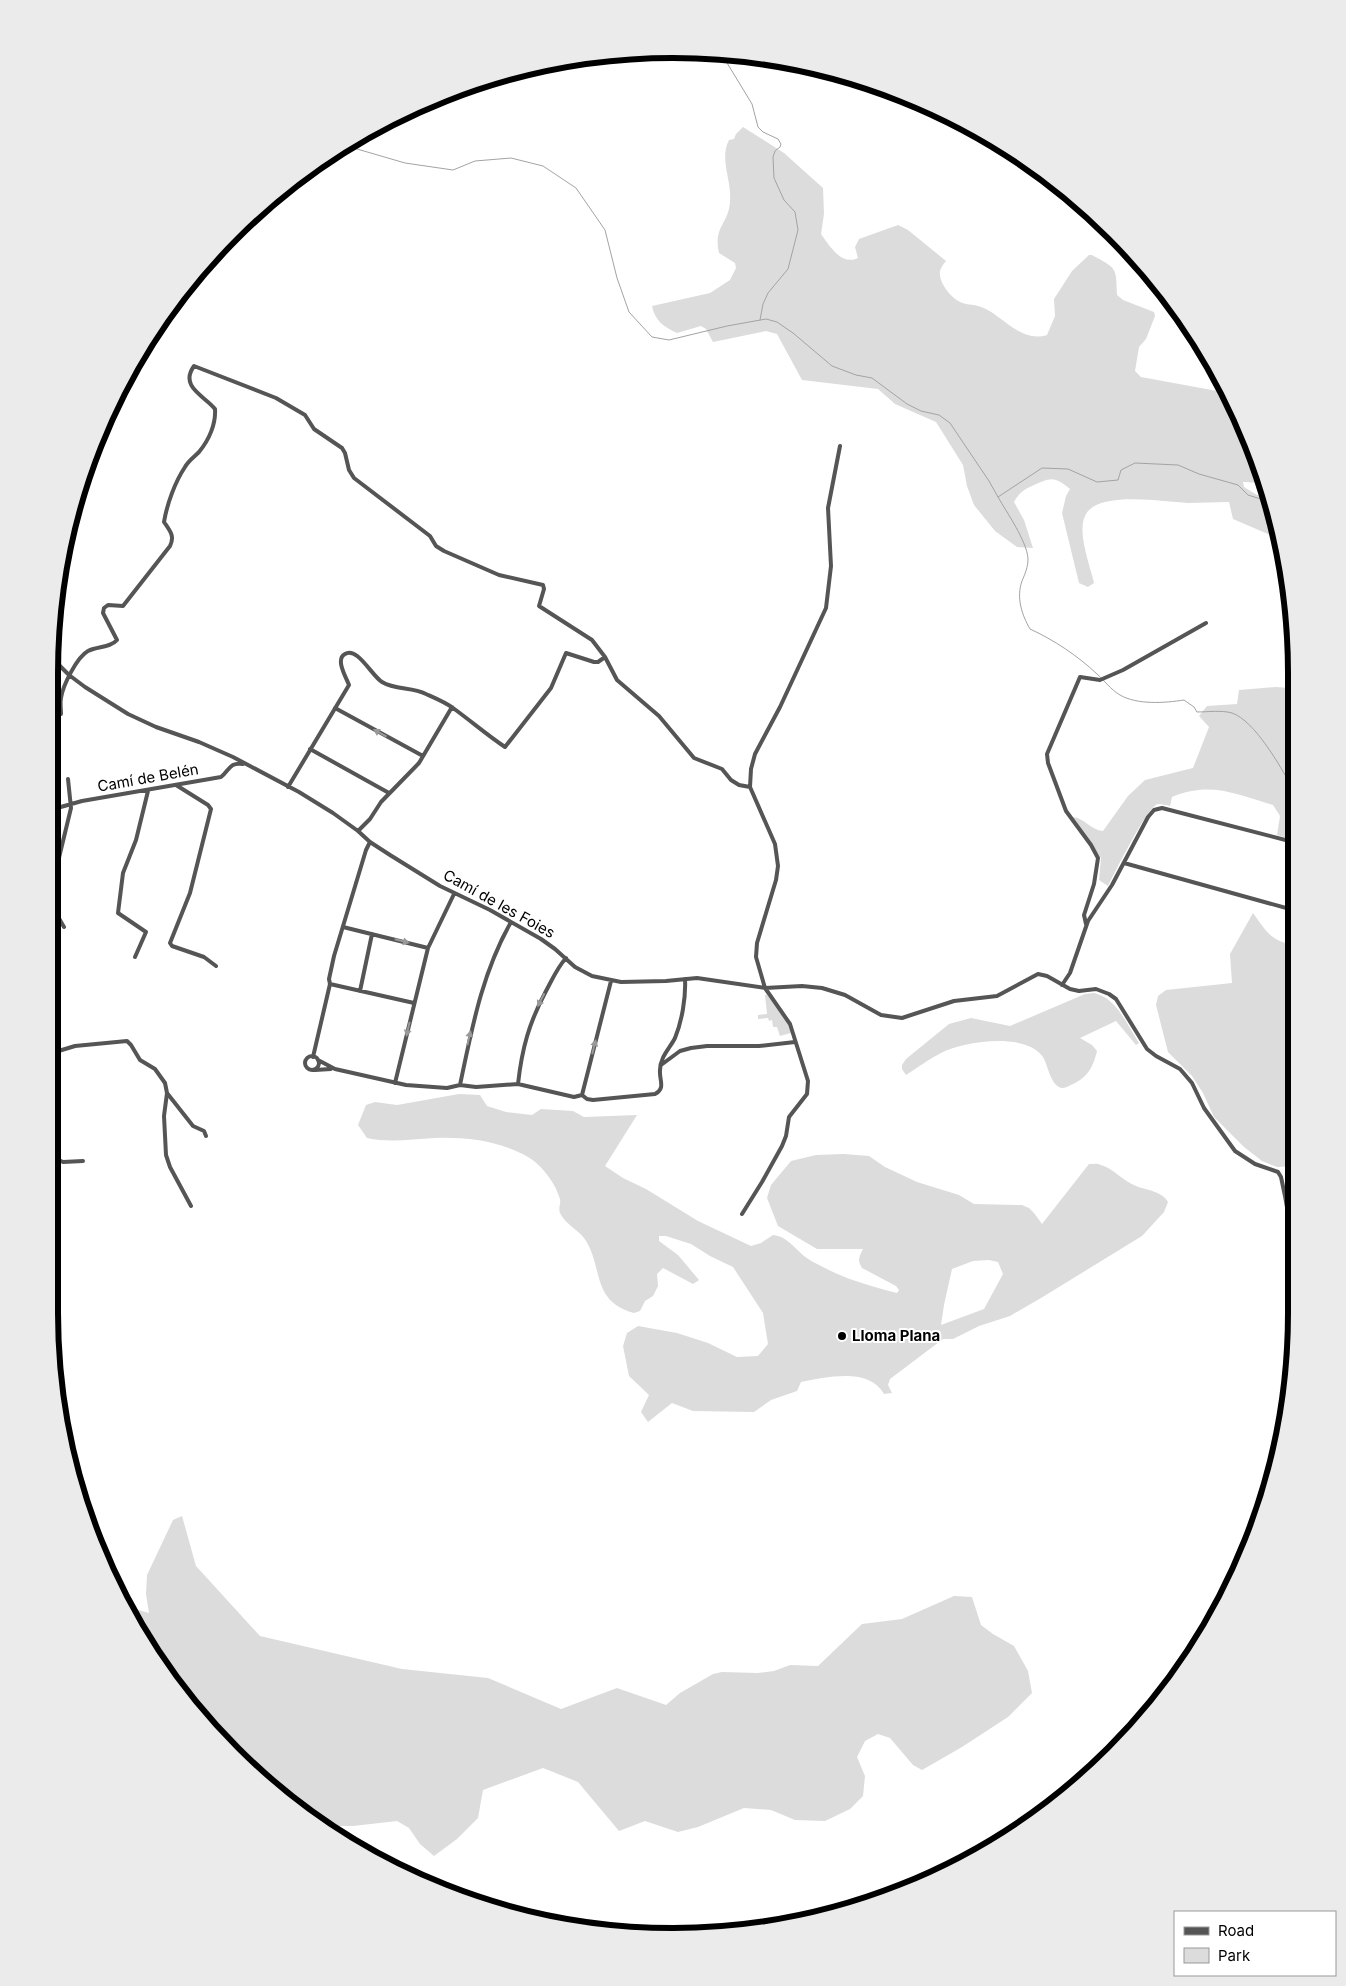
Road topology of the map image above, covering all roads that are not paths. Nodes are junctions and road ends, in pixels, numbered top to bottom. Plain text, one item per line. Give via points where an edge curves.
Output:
1 (840, 446) dead end
2 (1206, 623) dead end
3 (605, 658) junction
4 (58, 664) edge
5 (69, 675) junction
6 (452, 707) junction
7 (335, 708) junction
8 (61, 714) dead end
9 (310, 749) junction
10 (423, 756) junction
11 (245, 763) junction
12 (68, 779) dead end
13 (176, 785) junction
14 (288, 787) junction
15 (750, 787) junction
16 (148, 791) junction
17 (390, 793) junction
18 (71, 804) junction
19 (58, 808) edge
20 (358, 831) junction
21 (1288, 841) edge
22 (370, 842) junction
23 (58, 860) edge
24 (1124, 863) junction
25 (454, 894) junction
26 (1288, 909) edge
27 (58, 917) edge
28 (511, 922) junction
29 (1086, 924) junction
30 (64, 926) dead end
31 (343, 927) junction
32 (372, 934) junction
33 (428, 948) junction
34 (135, 957) dead end
35 (566, 958) junction
36 (216, 966) dead end
37 (685, 979) junction
38 (611, 981) junction
39 (330, 984) junction
40 (1062, 985) junction
41 (765, 988) junction
42 (360, 991) junction
43 (414, 1003) junction
44 (795, 1042) junction
45 (58, 1051) edge
46 (313, 1057) junction
47 (318, 1060) junction
48 (661, 1065) junction
49 (335, 1069) junction
50 (315, 1070) junction
51 (395, 1083) junction
52 (518, 1084) junction
53 (460, 1085) junction
54 (167, 1093) junction
55 (582, 1095) junction
56 (206, 1136) dead end
57 (58, 1160) edge
58 (83, 1161) dead end
59 (191, 1206) dead end
60 (1288, 1213) edge
61 (742, 1214) dead end

1 - 15 street via 828,508 831,566 826,608 755,754
2 - 29 street via 1105,678 1080,677 1047,754 1066,812 1098,858 1084,915
3 - 5 street via 592,640 539,606 543,585 498,575 436,546 430,536 354,478 342,448 314,429 305,415 276,398 194,366 190,382 196,394 215,409 214,426 203,447 176,482 164,522 173,540 123,606 108,605 104,608 103,613 117,640 89,650
3 - 6 street via 594,662 566,652 551,688 505,747
3 - 15 street via 617,680 659,716 694,758 722,769 731,780
4 - 5 street, Camí de les Foies
5 - 8 street via 60,697
5 - 11 street, Camí de les Foies via 144,722
6 - 7 street via 415,689 382,682 361,659 348,653 341,657 340,662 349,685
6 - 10 street
7 - 9 street
10 -> 7 street
9 - 14 street
9 - 17 street
10 - 17 street
11 - 13 street, Camí de Belén via 235,763 221,777
11 - 14 street, Camí de les Foies
12 - 18 street
13 - 16 street, Camí de Belén
13 - 36 street via 212,809 190,893 170,942 172,946 204,957
14 - 20 street, Camí de les Foies
15 - 41 street via 777,854 776,880 757,943 756,957
16 - 18 street, Camí de Belén
16 - 34 street via 136,840 123,873 118,913 146,932
17 - 20 street
18 - 19 street, Camí de Belén
18 - 23 street
20 - 22 street, Camí de les Foies
21 - 24 street via 1159,808 1148,817
22 - 25 street, Camí de les Foies
22 - 31 street
24 - 26 street
24 - 29 street
25 - 28 street, Camí de les Foies
25 - 33 street
27 - 30 street
28 - 35 street, Camí de les Foies
53 -> 28 street via 486,976
29 - 40 street via 1070,973
31 - 32 street
31 - 39 street
32 -> 33 street
32 - 42 street
33 - 43 street
35 - 38 street, Camí de les Foies via 586,973
35 -> 52 street via 556,971 528,1029
37 - 38 street, Camí de les Foies
37 - 41 street, Camí de les Foies via 702,978
37 - 48 street via 686,990 675,1036
55 -> 38 street
39 - 42 street
39 - 46 street
40 - 41 street, Camí de les Foies via 1038,974 997,996 954,1001 902,1018 880,1015 845,995 828,990 802,986
40 - 60 street via 1076,991 1102,991 1116,999 1147,1049 1180,1069 1192,1083 1204,1108 1235,1151 1254,1164 1278,1172
41 - 44 street via 788,1021
42 - 43 street
43 -> 51 street
44 - 48 street via 691,1048 680,1051
44 - 61 street via 808,1081 807,1094 792,1113 782,1146
45 - 54 street via 75,1046 127,1041 140,1060 162,1077
46 - 47 street
46 - 50 street via 307,1059 305,1065
47 - 49 street
47 - 50 street
48 - 55 street via 662,1086 655,1094 593,1100
49 - 50 street
49 - 51 street
51 - 53 street via 447,1088
52 - 53 street
52 - 55 street
54 - 56 street via 193,1126 204,1131
54 - 59 street via 164,1116 166,1155
57 - 58 street

